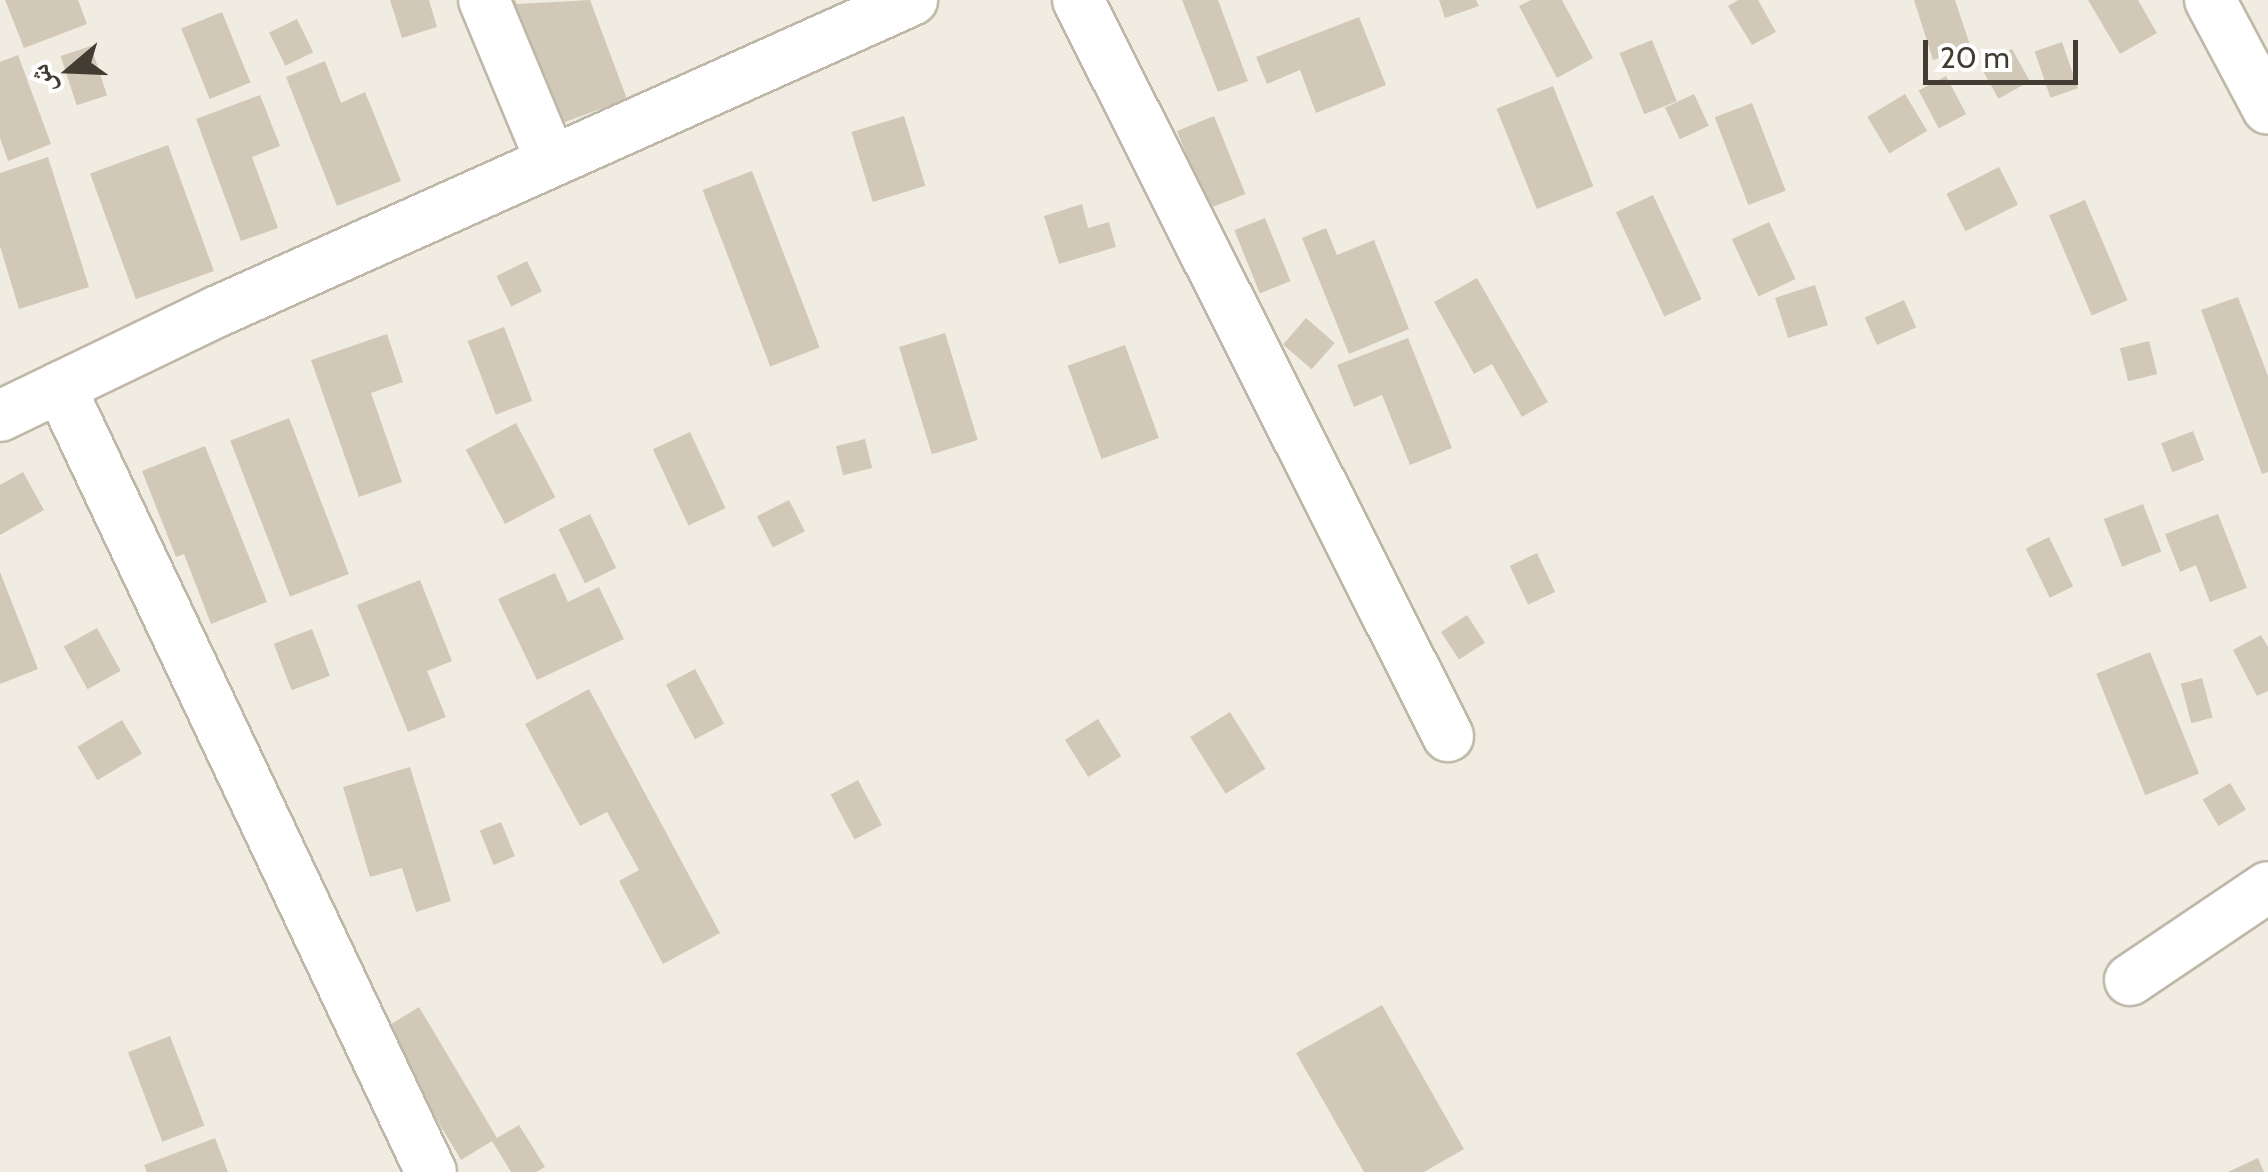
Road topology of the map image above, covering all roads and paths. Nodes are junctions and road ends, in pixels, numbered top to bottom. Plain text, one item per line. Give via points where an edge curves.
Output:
1 (484, 0) edge
2 (912, 0) edge
3 (1078, 0) edge
4 (2210, 0) edge
5 (2268, 109) edge
6 (551, 162) junction
7 (60, 387) junction
8 (0, 416) edge
9 (1448, 736) dead end
10 (2268, 887) edge
11 (2130, 980) dead end
12 (430, 1172) edge

1 - 6 street
2 - 6 street
3 - 9 street
4 - 5 street
6 - 7 street
7 - 8 street
7 - 12 street
10 - 11 street

